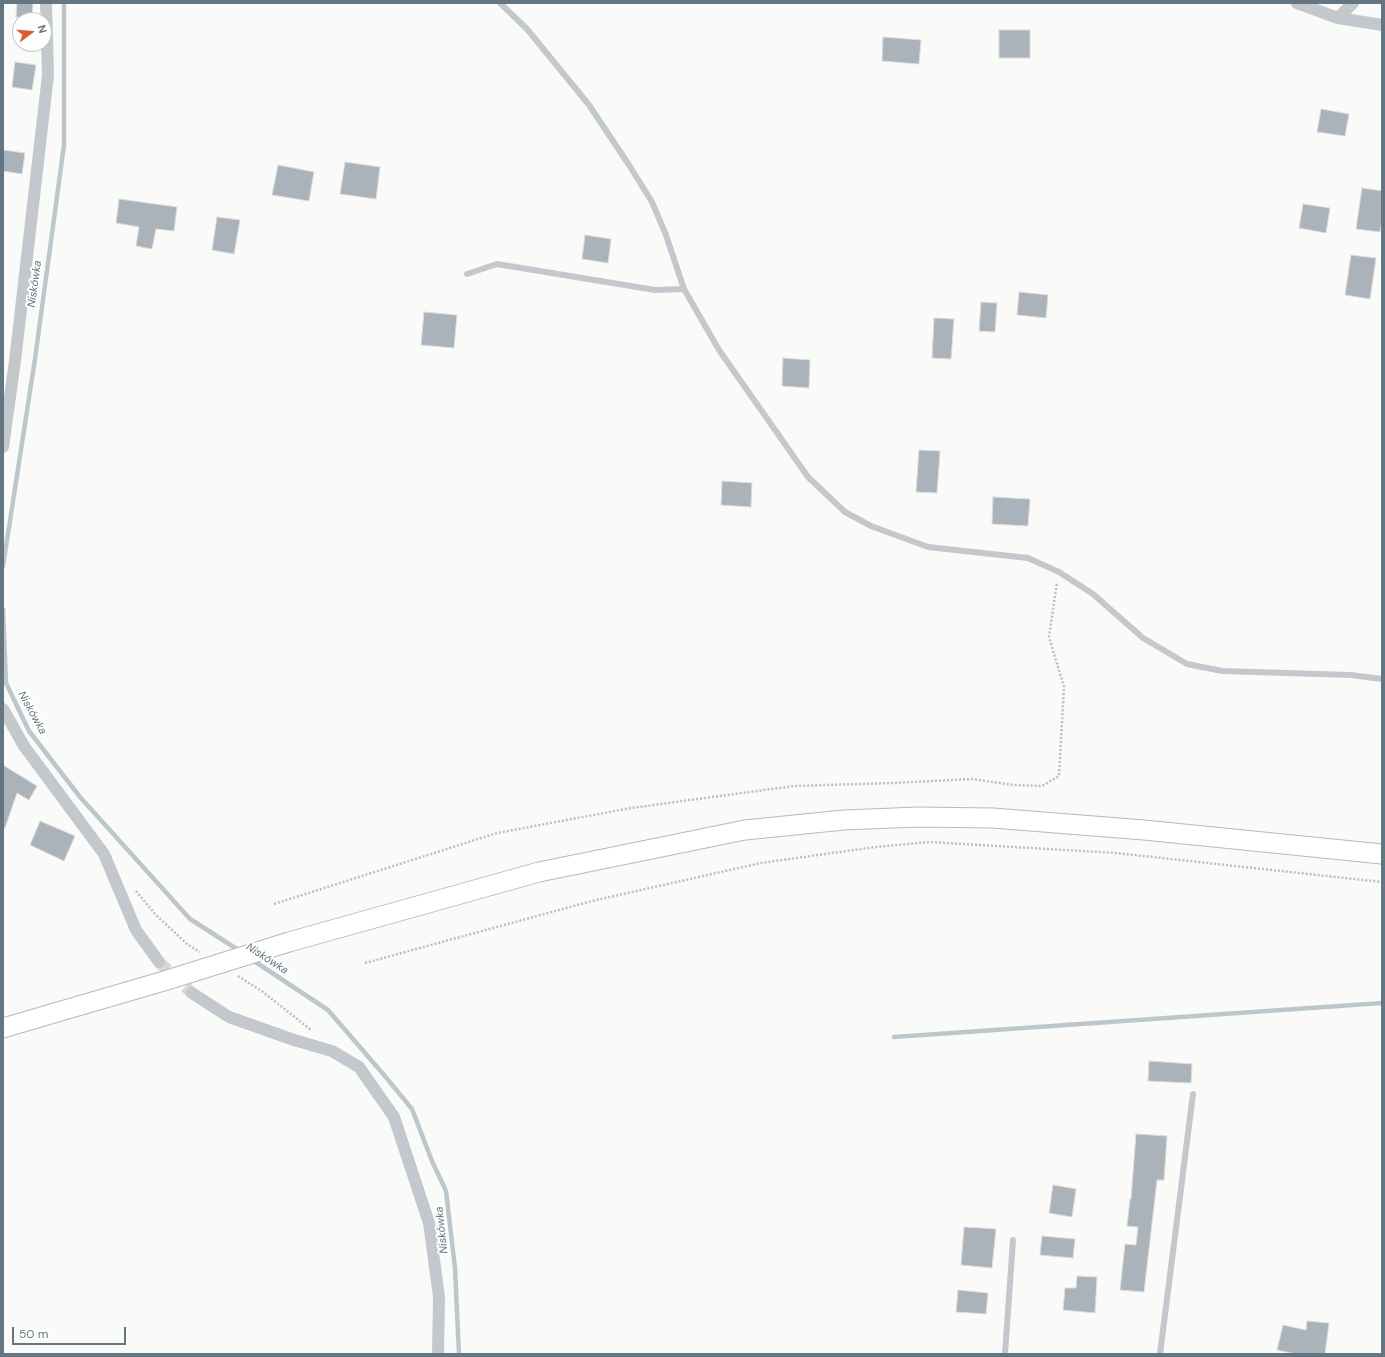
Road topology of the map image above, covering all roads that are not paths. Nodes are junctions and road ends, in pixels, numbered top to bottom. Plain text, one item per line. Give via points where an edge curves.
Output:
1 (46, 3) edge
2 (500, 3) edge
3 (1297, 3) edge
4 (1352, 3) edge
5 (1338, 18) junction
6 (1382, 25) edge
7 (467, 274) dead end
8 (684, 289) junction
9 (3, 447) edge
10 (1382, 679) edge
11 (3, 709) edge
12 (1382, 854) edge
13 (159, 962) tunnel mouth
14 (192, 993) tunnel mouth
15 (3, 1028) edge
16 (1193, 1094) dead end
17 (1013, 1240) dead end
18 (438, 1354) edge
19 (1005, 1354) edge
20 (1160, 1354) edge

1 - 9 street via 48,75
2 - 8 lane via 526,29 589,105 629,164 652,202
3 - 5 street
4 - 5 street
5 - 6 street
7 - 8 lane via 497,264 655,290
8 - 10 lane via 719,350 808,477 845,512 871,526 928,547 1028,558 1059,572 1093,594 1143,638 1187,664 1222,671 1351,675
11 - 13 street via 24,746 104,854 136,930
12 - 15 main road, bridge via 993,818 918,817 844,820 745,830 539,872 289,942
14 - 18 street via 229,1016 332,1052 359,1067 394,1117 428,1223 439,1296
16 - 20 lane
17 - 19 lane

